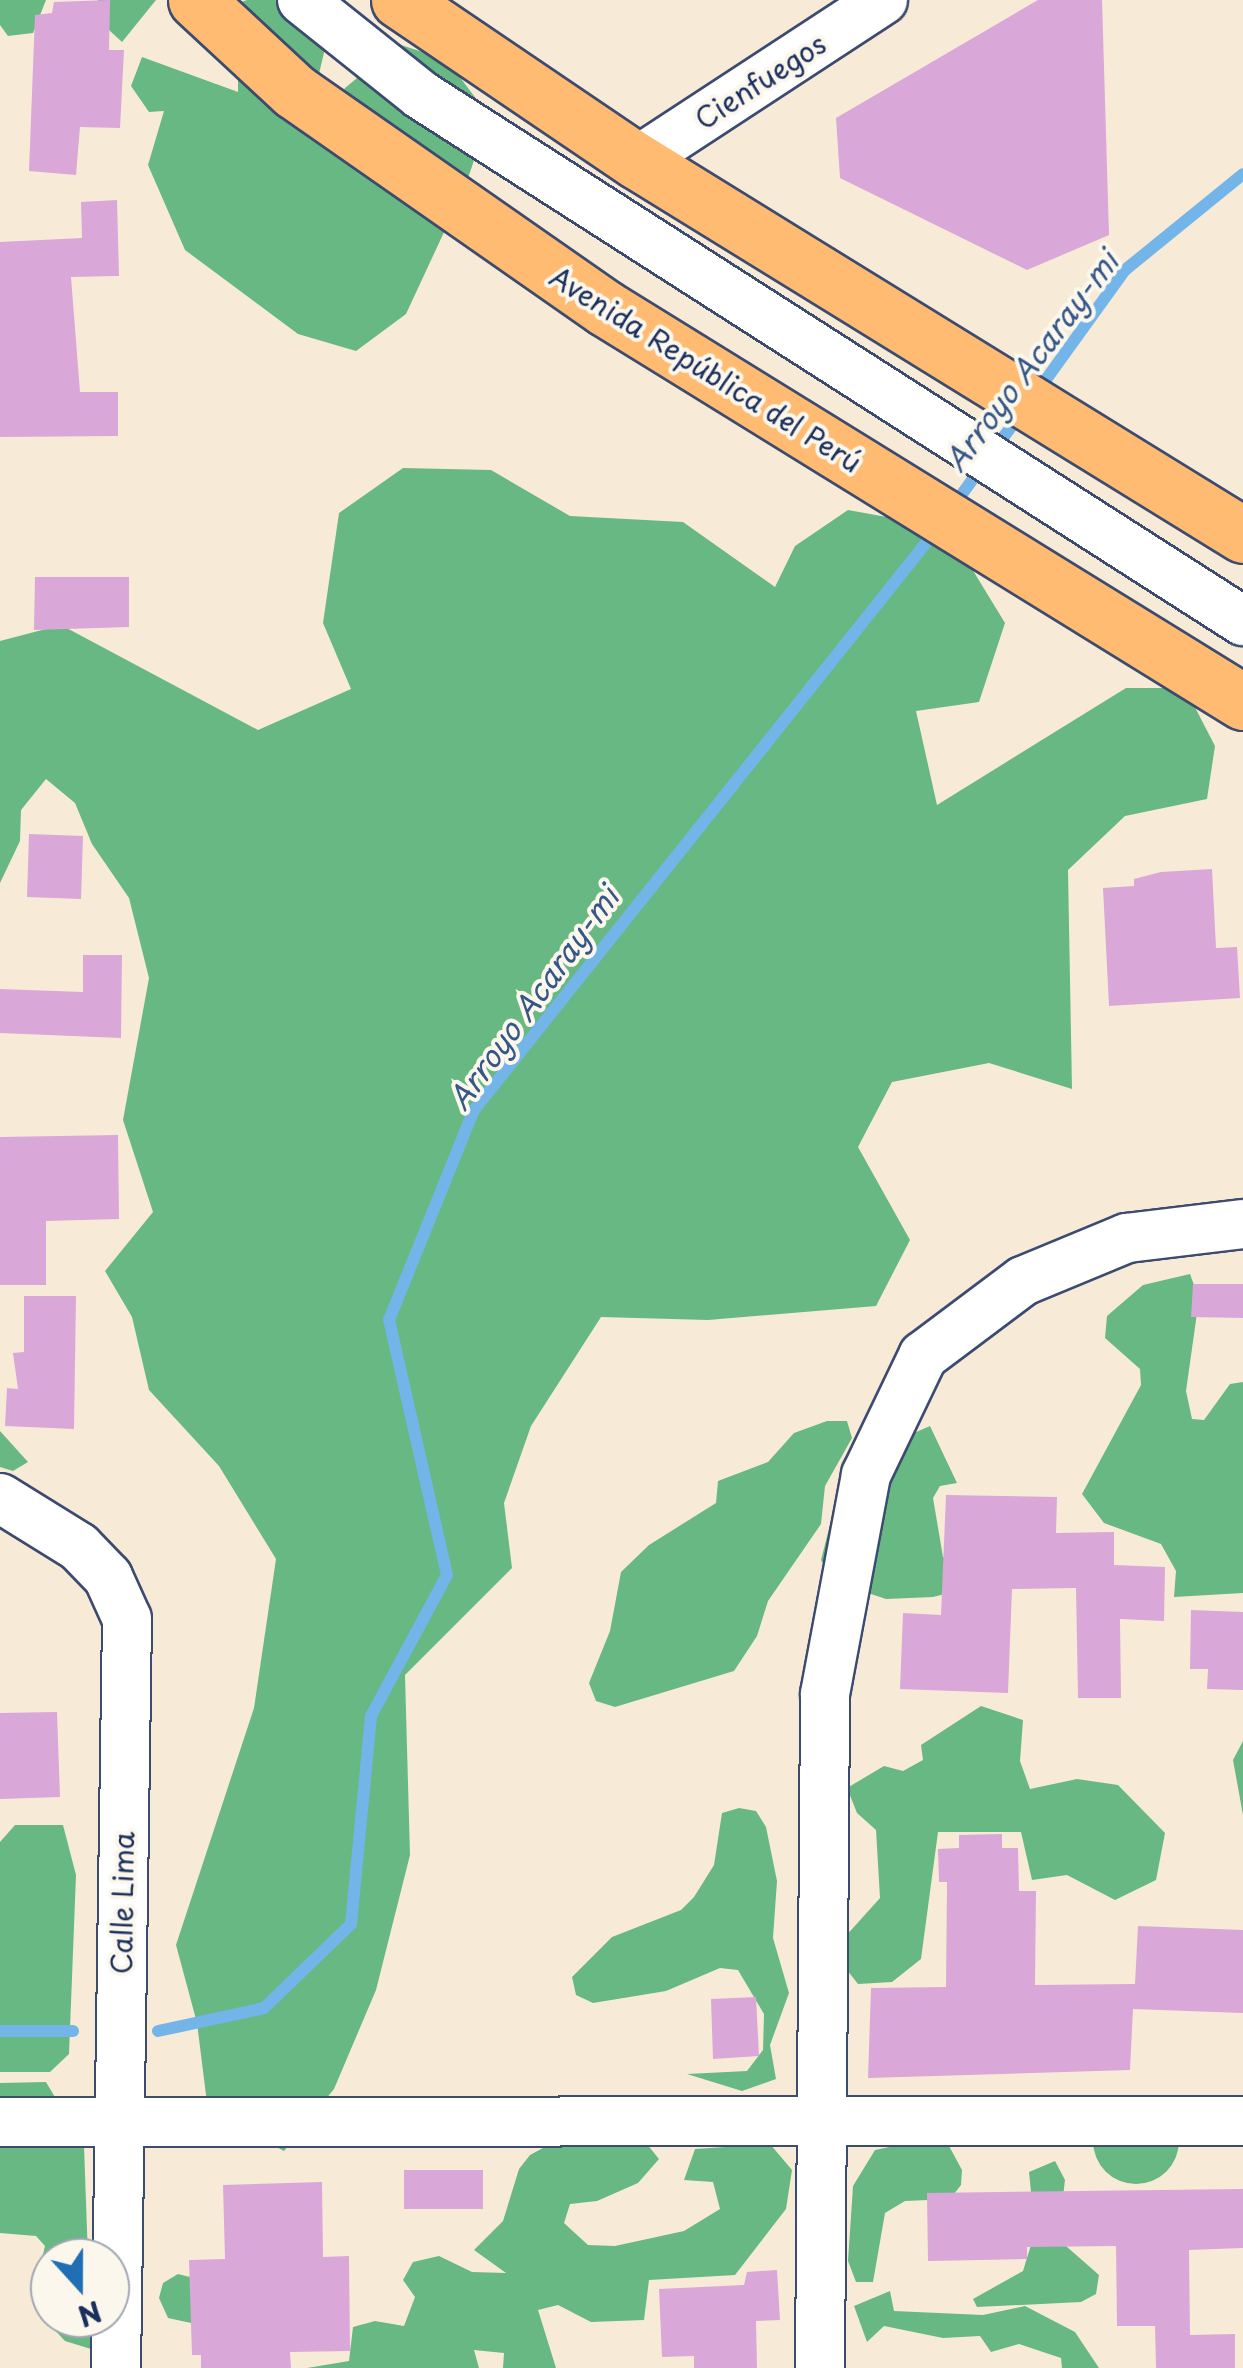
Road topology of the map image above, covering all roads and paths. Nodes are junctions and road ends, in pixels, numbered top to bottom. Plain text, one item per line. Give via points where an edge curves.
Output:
1 (196, 0) edge
2 (302, 0) edge
3 (399, 0) edge
4 (883, 0) edge
5 (637, 161) junction
6 (1243, 534) edge
7 (1243, 620) edge
8 (1243, 702) edge
9 (1243, 1224) edge
10 (0, 1498) edge
11 (820, 2120) junction
12 (1243, 2121) edge
13 (0, 2122) edge
14 (119, 2122) junction
15 (116, 2368) edge
16 (820, 2368) edge

1 - 8 highway, Avenida República del Perú via 310,103 605,308
2 - 7 street via 421,95
3 - 5 highway
4 - 5 street, Cienfuegos
5 - 6 highway
9 - 11 street via 1127,1238 1022,1281 923,1356 866,1474 824,1694
10 - 14 street, Calle Lima via 79,1547 108,1577 127,1619
11 - 12 street
11 - 14 street
11 - 16 street
13 - 14 street
14 - 15 street, Calle Lima

